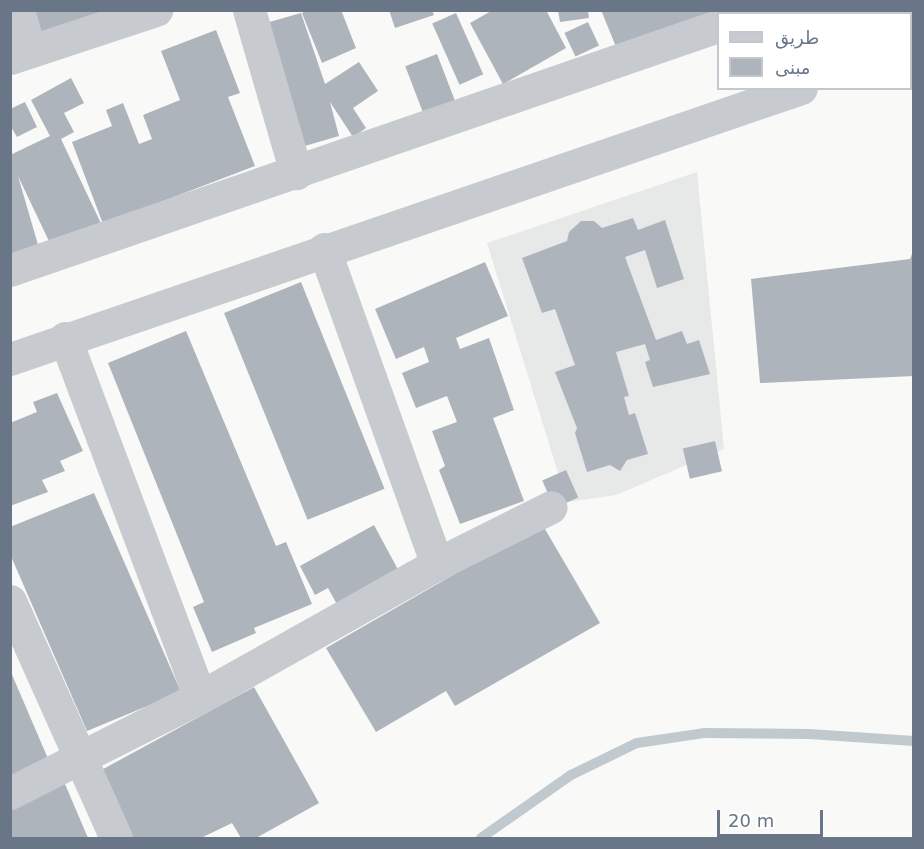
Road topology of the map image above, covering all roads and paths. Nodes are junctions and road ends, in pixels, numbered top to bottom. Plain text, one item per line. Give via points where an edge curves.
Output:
1 (18, 10) edge
2 (156, 10) edge
3 (249, 10) edge
4 (717, 26) edge
5 (20, 55) edge
6 (795, 90) edge
7 (296, 173) junction
8 (324, 249) junction
9 (10, 270) edge
10 (65, 338) junction
11 (10, 358) edge
12 (551, 507) dead end
13 (437, 564) junction
14 (10, 601) edge
15 (200, 697) junction
16 (79, 761) junction
17 (10, 794) edge
18 (116, 838) edge

1 - 5 street
2 - 5 street
3 - 7 street
4 - 7 street
6 - 8 street
7 - 9 street
8 - 10 street
8 - 13 street
10 - 11 street
10 - 15 street
12 - 13 street
13 - 15 street
14 - 16 street
15 - 16 street
16 - 17 street
16 - 18 street

